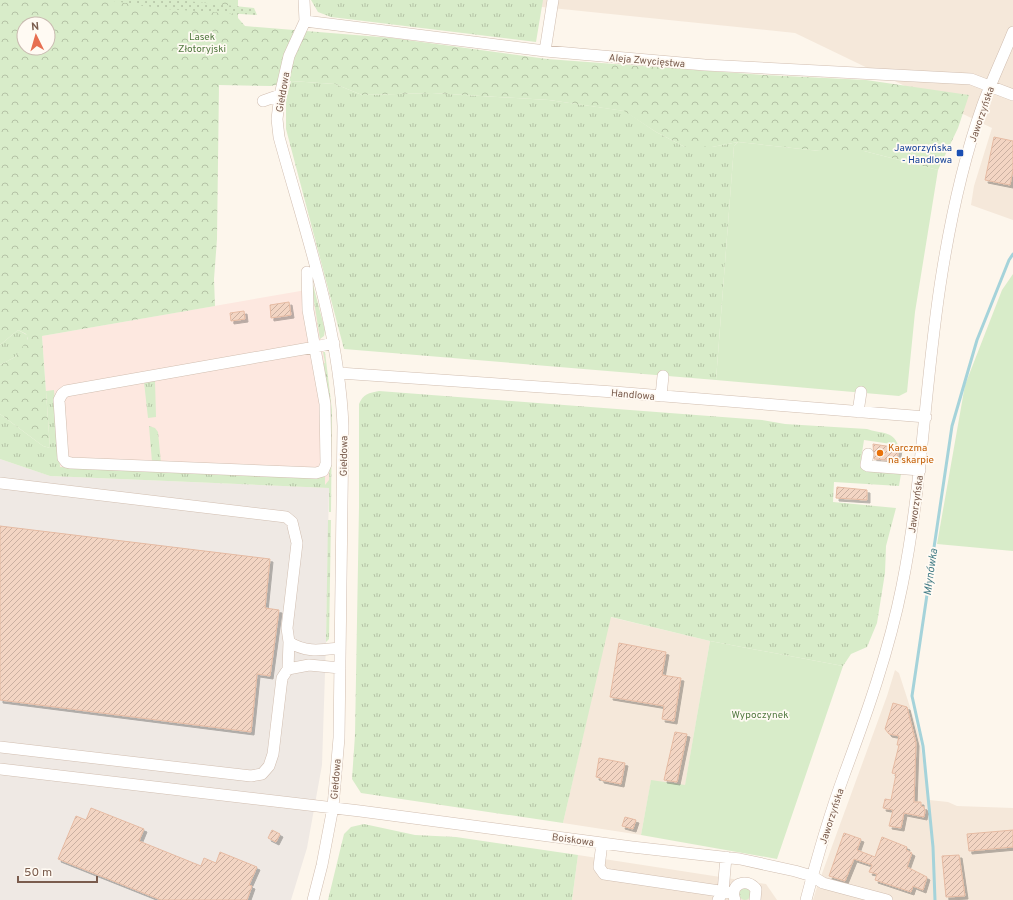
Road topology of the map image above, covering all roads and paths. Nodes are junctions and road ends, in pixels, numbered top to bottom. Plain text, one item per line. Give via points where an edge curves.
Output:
1 (304, 0) edge
2 (553, 0) edge
3 (302, 17) junction
4 (1013, 32) edge
5 (546, 51) junction
6 (990, 86) junction
7 (1013, 95) edge
8 (280, 96) junction
9 (263, 101) dead end
10 (307, 272) junction
11 (334, 343) junction
12 (315, 346) junction
13 (339, 373) junction
14 (663, 376) dead end
15 (861, 392) dead end
16 (661, 396) junction
17 (858, 412) junction
18 (926, 417) junction
19 (868, 454) dead end
20 (920, 470) junction
21 (0, 483) edge
22 (289, 642) junction
23 (340, 648) junction
24 (288, 668) junction
25 (340, 668) junction
26 (0, 747) edge
27 (0, 769) edge
28 (333, 807) junction
29 (602, 843) junction
30 (726, 857) junction
31 (812, 876) junction
32 (727, 896) edge
33 (313, 900) edge
34 (755, 900) edge
35 (806, 900) edge
36 (887, 900) edge

1 - 3 street
2 - 5 street
3 - 5 street, Aleja Zwycięstwa
3 - 8 street, Giełdowa via 289,56
4 - 6 street, Jaworzyńska
5 - 6 street, Aleja Zwycięstwa via 705,65 971,79
6 - 7 street, Aleja Zwycięstwa
6 - 18 street, Jaworzyńska via 965,163 950,232 935,321
8 - 9 street
8 - 10 street, Giełdowa via 279,138
10 - 11 street, Giełdowa
10 - 12 street via 308,310
11 - 12 street
11 - 13 street, Giełdowa
12 - 12 street via 64,392 59,400 63,458 71,463 320,472 326,464 326,410
13 - 16 street, Handlowa
13 - 23 street, Giełdowa via 344,426
14 - 16 street
15 - 17 street
16 - 17 street, Handlowa
17 - 18 street, Handlowa
18 - 20 street, Jaworzyńska
19 - 20 street via 868,466
20 - 31 street, Jaworzyńska via 911,535 891,632 876,687
21 - 22 street via 286,517 292,522 297,543 287,628
22 - 23 street via 298,648 309,650
22 - 24 street
23 - 25 street, Giełdowa
24 - 25 street via 310,664
24 - 26 street via 282,678 273,754 269,766 262,774 251,776
25 - 28 street, Giełdowa
27 - 28 street, Boiskowa
28 - 29 street, Boiskowa
28 - 33 street, Giełdowa
29 - 30 street, Boiskowa
29 - 32 street via 599,867 604,874
30 - 31 street, Boiskowa
30 - 32 street
31 - 35 street, Jaworzyńska
31 - 36 street, Boiskowa via 823,883
32 - 34 street via 736,885 747,882 756,889

